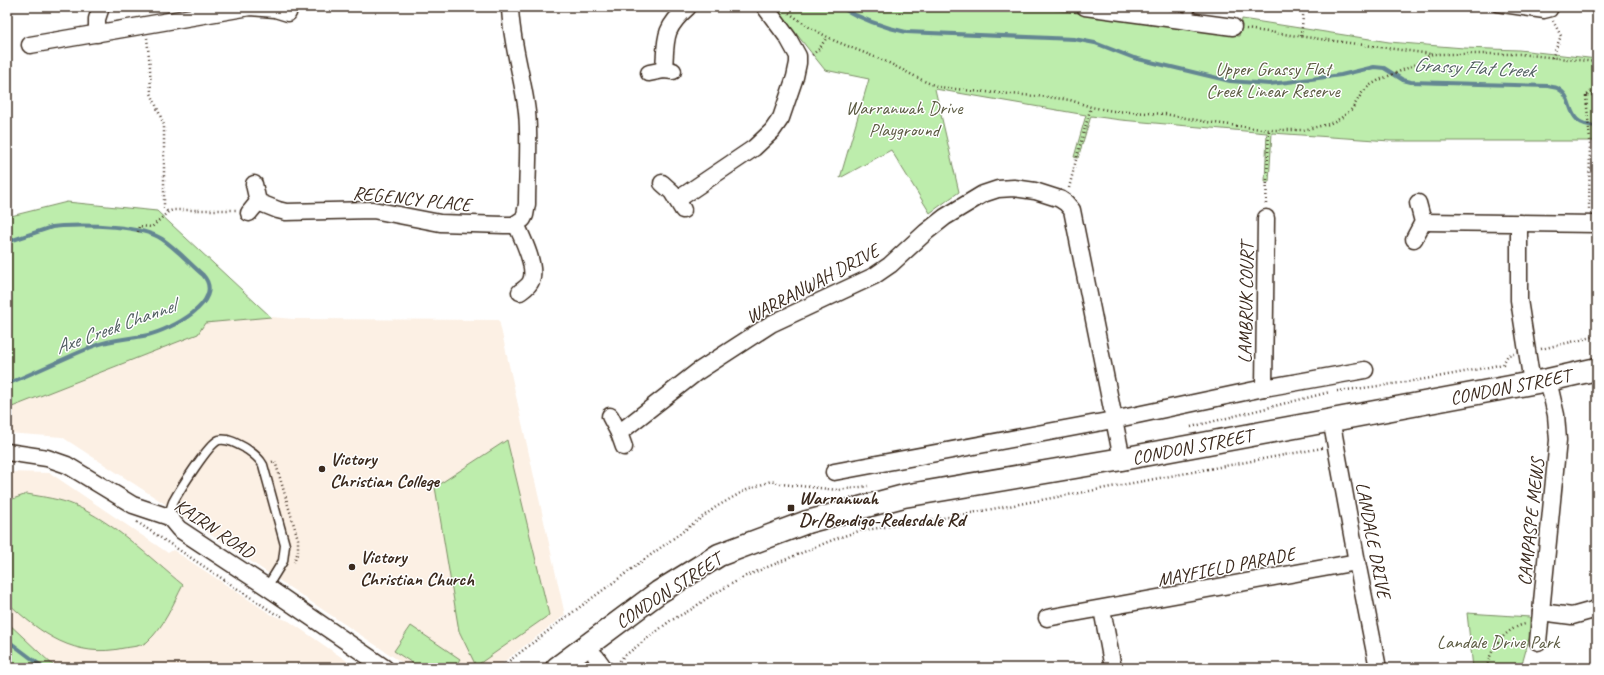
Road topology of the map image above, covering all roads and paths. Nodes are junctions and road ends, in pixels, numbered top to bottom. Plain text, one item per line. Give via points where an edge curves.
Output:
1 (101, 7) edge
2 (510, 7) edge
3 (688, 7) edge
4 (764, 7) edge
5 (1085, 7) edge
6 (1304, 7) edge
7 (1496, 7) edge
8 (1555, 7) edge
9 (787, 12) dead end
10 (288, 13) dead end
11 (1190, 14) edge
12 (1548, 14) junction
13 (145, 25) junction
14 (1233, 27) joint
15 (97, 34) junction
16 (1300, 36) junction
17 (827, 37) junction
18 (30, 45) dead end
19 (1432, 54) junction
20 (1552, 58) junction
21 (1597, 62) edge
22 (798, 63) junction
23 (662, 72) dead end
24 (1597, 86) edge
25 (1597, 94) edge
26 (1586, 96) junction
27 (1091, 107) junction
28 (1269, 130) junction
29 (662, 182) dead end
30 (254, 184) dead end
31 (1070, 198) junction
32 (1418, 203) dead end
33 (253, 208) junction
34 (168, 212) junction
35 (1266, 218) joint
36 (1423, 222) junction
37 (1520, 223) junction
38 (516, 224) junction
39 (1593, 224) edge
40 (138, 232) dead end
41 (1414, 239) dead end
42 (520, 292) dead end
43 (1597, 369) edge
44 (1365, 370) dead end
45 (1540, 381) junction
46 (1264, 388) junction
47 (610, 416) dead end
48 (1331, 419) junction
49 (1113, 420) junction
50 (1336, 445) junction
51 (7, 452) edge
52 (1122, 459) junction
53 (263, 465) junction
54 (834, 472) dead end
55 (169, 517) junction
56 (130, 518) dead end
57 (788, 529) junction
58 (1357, 562) junction
59 (291, 566) dead end
60 (267, 587) junction
61 (1102, 609) junction
62 (1597, 609) edge
63 (290, 618) dead end
64 (1047, 618) dead end
65 (1540, 619) junction
66 (1538, 642) dead end
67 (598, 665) edge
68 (392, 666) edge
69 (405, 668) edge
70 (557, 668) edge
71 (1113, 668) edge
72 (1378, 668) edge
73 (1487, 668) edge

1 - 15 street via 97,18
2 - 38 street via 527,124 526,209 523,219
3 - 23 street via 676,17 667,32
4 - 22 street via 794,48
5 - 11 street
6 - 16 path
7 - 12 lane
8 - 12 lane
9 - 17 path
10 - 13 street via 250,7
11 - 14 street
12 - 20 path via 1561,36
13 - 15 street
13 - 34 path via 151,93 164,125 164,208
14 - 16 path
15 - 18 street
16 - 19 path
17 - 22 path via 819,49
17 - 27 path via 939,87 1048,97 1070,100
19 - 20 path via 1519,54
19 - 28 path via 1379,80 1362,93 1352,109 1329,124 1303,130
20 - 21 path
22 - 29 street via 785,108 772,131 754,148 680,205
24 - 26 path
25 - 26 path
26 - 39 path
27 - 28 path via 1165,114
27 - 31 path via 1078,152
28 - 35 path
30 - 33 street
31 - 47 street, WARRANWAH DRIVE via 1014,188 998,189 983,194 945,217 890,266 874,276 771,324 697,372 622,440
31 - 49 street
32 - 36 street
33 - 34 path via 250,204 237,210
33 - 38 street, REGENCY PLACE via 286,212 373,210 452,224
34 - 40 path via 152,226 140,226
35 - 46 street, LAMBRUK COURT
36 - 37 street
36 - 41 street
37 - 39 street
37 - 45 street, CAMPASPE MEWS via 1519,300
38 - 42 street via 532,271 531,282
43 - 45 main road, CONDON STREET
44 - 46 street
45 - 48 main road, CONDON STREET
45 - 65 street, CAMPASPE MEWS via 1556,415 1558,440
46 - 49 street
48 - 50 street, LANDALE DRIVE
48 - 52 main road, CONDON STREET
49 - 52 street
49 - 54 street
50 - 58 street, LANDALE DRIVE
50 - 67 path via 949,518 859,531 835,538 746,576 670,621 623,657
51 - 55 street, KAIRN ROAD via 47,458 67,465 133,504
52 - 57 main road, CONDON STREET via 904,496
53 - 55 lane via 255,455 238,444 225,440 216,442 179,492
53 - 59 path via 275,461 298,539 298,552
53 - 60 lane via 285,545 283,561
55 - 60 street, KAIRN ROAD via 179,529
56 - 63 path via 274,613
57 - 67 main road, CONDON STREET via 686,589
57 - 70 main road, CONDON STREET via 718,555 659,592
58 - 61 street, MAYFIELD PARADE
58 - 72 street, LANDALE DRIVE
60 - 68 street, KAIRN ROAD
61 - 64 street, MAYFIELD PARADE
61 - 71 street
62 - 65 street, CAMPASPE MEWS via 1572,616
65 - 66 street
65 - 73 path via 1509,631 1498,643
68 - 69 path

